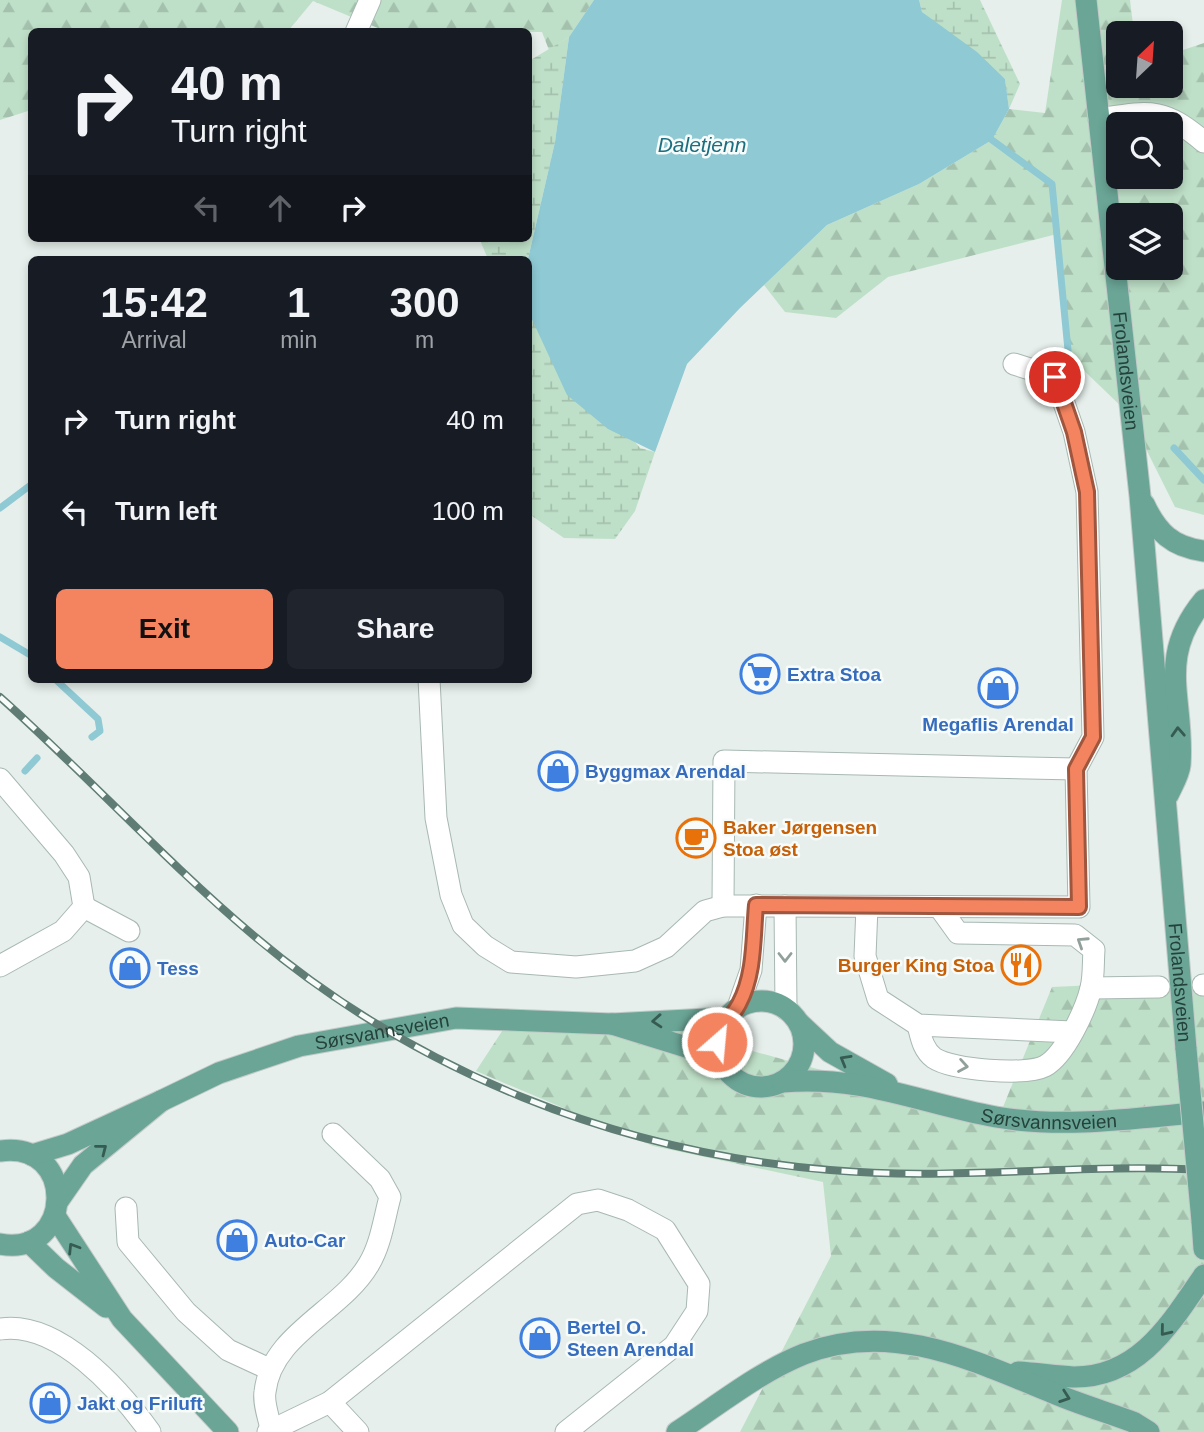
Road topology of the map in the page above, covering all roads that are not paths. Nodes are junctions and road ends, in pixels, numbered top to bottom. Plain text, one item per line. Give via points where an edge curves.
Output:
1 (370, 0) edge
2 (1086, 0) edge
3 (358, 28) edge
4 (1099, 119) junction
5 (1204, 142) edge
6 (1014, 364) dead end
7 (1140, 496) junction
8 (1204, 551) edge
9 (1204, 600) edge
10 (429, 683) edge
11 (1076, 769) junction
12 (0, 779) edge
13 (1167, 797) junction
14 (756, 905) junction
15 (723, 906) junction
16 (785, 906) junction
17 (84, 907) junction
18 (867, 907) junction
19 (940, 908) junction
20 (129, 931) dead end
21 (0, 966) edge
22 (1159, 987) dead end
23 (1091, 988) junction
24 (732, 1013) junction
25 (792, 1015) junction
26 (612, 1024) junction
27 (918, 1025) junction
28 (1072, 1032) junction
29 (723, 1066) junction
30 (782, 1082) junction
31 (898, 1091) junction
32 (161, 1101) junction
33 (1204, 1112) edge
34 (333, 1134) dead end
35 (0, 1151) edge
36 (32, 1155) junction
37 (57, 1208) junction
38 (127, 1208) dead end
39 (9, 1245) edge
40 (1204, 1249) edge
41 (1204, 1275) edge
42 (122, 1318) junction
43 (0, 1329) edge
44 (269, 1369) junction
45 (1002, 1370) junction
46 (330, 1402) junction
47 (270, 1431) edge
48 (150, 1432) edge
49 (228, 1432) edge
50 (358, 1432) edge
51 (566, 1432) edge
52 (677, 1432) edge
53 (1149, 1432) edge

1 - 3 street
2 - 4 main road, Frolandsveien
4 - 5 street via 1150,111 1185,126
4 - 7 main road, Frolandsveien
6 - 11 street via 1055,377 1074,432 1087,492 1093,737
7 - 8 main road, Frolandsveien via 1154,525 1169,540
7 - 13 main road, Frolandsveien
13 -> 9 main road, Frolandsveien via 1180,768 1174,657 1186,622
10 - 15 street via 436,818 451,895 463,925 485,946 512,962 576,967 635,961 666,947 705,911
11 - 15 street via 724,761
11 - 19 street via 1079,907
12 - 17 street via 64,854 79,877
13 - 40 main road, Frolandsveien, bridge
14 - 15 street
14 - 16 street
14 - 24 street via 751,970
16 - 18 street
16 -> 25 street
17 - 20 street
17 - 21 street via 63,931
18 - 19 street
18 - 27 street via 865,956 878,999
23 -> 19 street via 1094,950 1075,935 958,933
22 - 23 street
23 - 28 street
24 - 25 main road via 762,1001
24 -> 26 main road, Sørsvannsveien
24 - 29 main road via 717,1042
25 - 30 main road via 804,1049 793,1074
31 -> 25 main road, Sørsvannsveien via 830,1052
26 - 29 main road, Sørsvannsveien via 699,1051
26 - 32 main road, Sørsvannsveien via 456,1018 299,1046 219,1073
27 - 28 street
27 -> 28 street via 924,1048 935,1059 964,1067 1019,1071 1045,1066
29 - 30 main road via 731,1077 756,1088
30 - 31 main road, Sørsvannsveien via 820,1079
31 - 33 main road, Sørsvannsveien via 1012,1118 1064,1122
32 - 36 main road, Sørsvannsveien via 68,1144
37 -> 32 main road, Sørsvannsveien via 83,1165
34 - 44 street via 380,1179 390,1197 379,1240 355,1282
35 - 36 main road
36 - 37 main road via 52,1174
37 - 39 main road, Sørsvannsveien via 40,1236
42 -> 37 main road
38 - 44 street via 128,1242 186,1312 228,1350
39 - 42 main road via 56,1268
41 -> 45 main road via 1155,1344 1128,1362 1075,1377
42 - 49 main road
43 - 48 street via 19,1326 74,1352 125,1398
44 - 47 street via 264,1395
45 - 52 main road via 889,1340 826,1346 772,1370
45 -> 53 main road
46 - 47 street
46 - 50 street
46 - 51 street via 577,1204 598,1200 665,1230 699,1284 697,1311 674,1346

